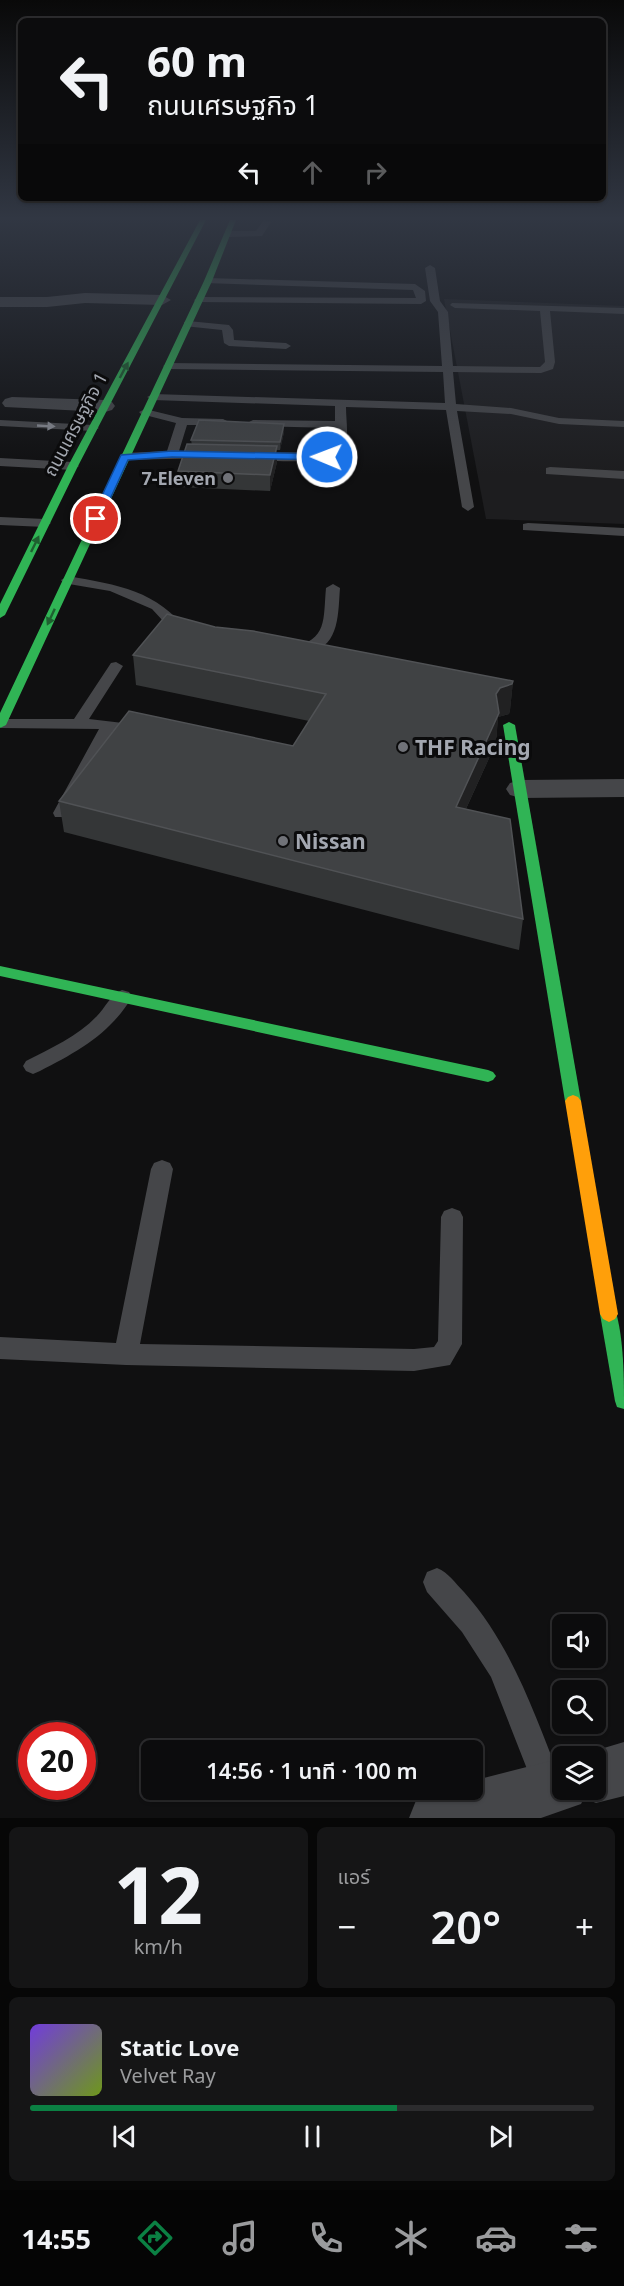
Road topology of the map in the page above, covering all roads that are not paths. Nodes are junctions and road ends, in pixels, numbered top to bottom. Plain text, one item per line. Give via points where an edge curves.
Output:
1 (63, 305) edge
2 (159, 305) joint
3 (198, 305) edge
4 (437, 305) edge
5 (455, 305) dead end
6 (545, 308) junction
7 (624, 311) edge
8 (188, 324) junction
9 (286, 346) dead end
10 (168, 366) junction
11 (449, 370) junction
12 (153, 398) junction
13 (12, 403) dead end
14 (341, 404) junction
15 (105, 406) junction
16 (451, 407) junction
17 (145, 412) junction
18 (182, 421) junction
19 (0, 423) edge
20 (624, 424) edge
21 (341, 425) junction
22 (93, 428) junction
23 (172, 454) junction
24 (217, 455) edge
25 (239, 455) edge
26 (125, 457) junction
27 (0, 462) edge
28 (73, 466) junction
29 (549, 471) dead end
30 (624, 475) edge
31 (468, 507) dead end
32 (0, 521) edge
33 (45, 523) junction
34 (528, 527) dead end
35 (624, 532) edge
36 (68, 580) junction
37 (333, 588) dead end
38 (0, 615) edge
39 (194, 643) edge
40 (282, 652) edge
41 (116, 666) dead end
42 (79, 723) junction
43 (0, 724) edge
44 (109, 725) junction
45 (509, 726) dead end
46 (154, 733) edge
47 (624, 788) edge
48 (521, 789) junction
49 (60, 813) edge
50 (0, 971) edge
51 (122, 998) junction
52 (33, 1066) dead end
53 (488, 1076) dead end
54 (162, 1169) dead end
55 (452, 1217) dead end
56 (0, 1348) edge
57 (126, 1354) junction
58 (624, 1401) edge
59 (436, 1582) dead end
60 (552, 1754) edge
61 (624, 1769) edge
62 (606, 1774) edge
63 (552, 1788) edge
64 (437, 1818) edge

1 - 2 street via 80,308
15 -> 2 main road, ถนนเศรษฐกิจ 1
3 - 8 main road
4 - 11 lane via 442,312
5 - 6 lane
6 - 7 lane
6 - 11 lane via 549,367
8 - 9 lane via 225,327 229,343
8 - 10 main road
10 - 11 lane
10 - 12 main road
11 - 16 lane
12 - 14 lane
12 - 17 main road
13 - 15 street
14 - 16 lane
14 - 21 lane
15 - 22 main road, ถนนเศรษฐกิจ 1
16 - 20 lane via 511,411 559,421
16 - 31 lane
17 - 18 lane
17 - 26 main road
18 - 21 lane
18 - 23 lane
19 -> 22 lane
21 - 25 lane via 335,455
22 - 28 main road, ถนนเศรษฐกิจ 1
23 - 24 lane
23 - 26 lane
26 - 36 main road
27 - 28 lane
28 - 33 main road, ถนนเศรษฐกิจ 1
29 - 30 lane
32 - 33 lane
38 -> 33 main road, ถนนเศรษฐกิจ 1
34 - 35 lane
36 - 39 lane via 113,588 157,606
36 -> 43 main road
37 - 40 lane via 326,637 319,646
41 - 42 lane
42 - 43 lane
42 - 44 lane
44 - 46 lane
44 - 49 lane
45 - 48 main road
47 - 48 street
48 - 58 main road
50 - 51 main road
51 - 52 lane via 110,1018 84,1040
51 - 53 main road
54 - 57 lane
55 - 57 lane via 450,1344 441,1357 414,1360
56 - 57 lane
59 - 60 lane via 472,1622
61 - 62 street
63 - 64 street

